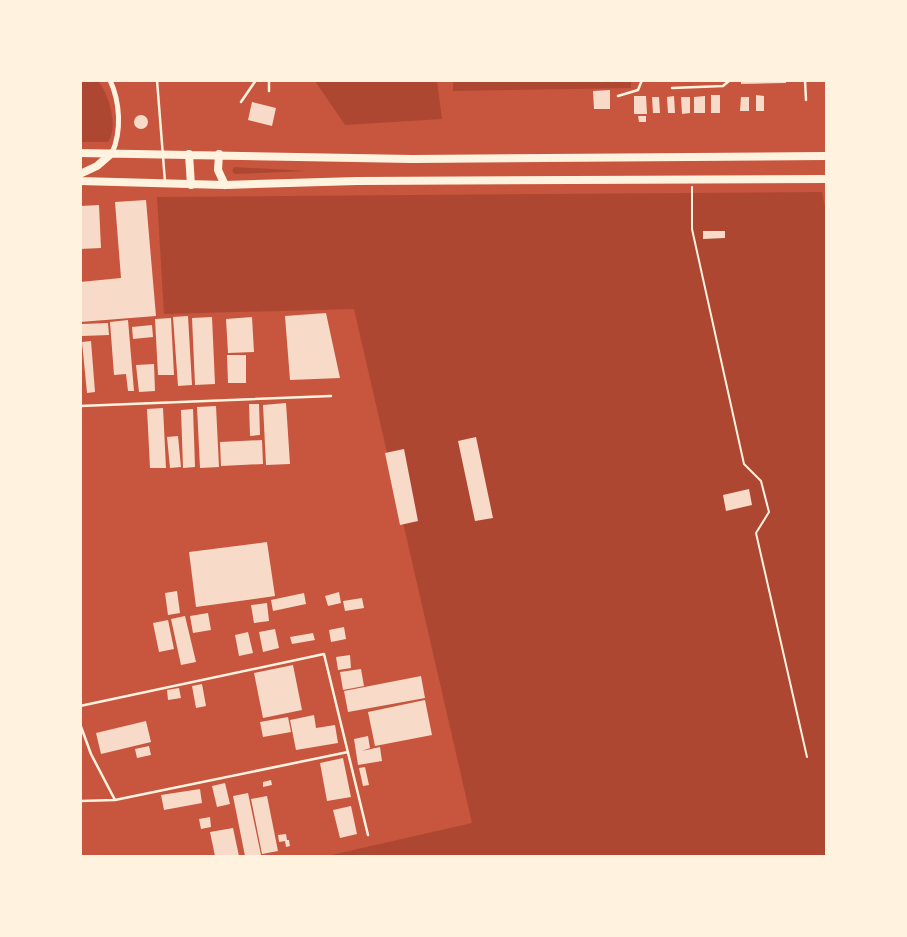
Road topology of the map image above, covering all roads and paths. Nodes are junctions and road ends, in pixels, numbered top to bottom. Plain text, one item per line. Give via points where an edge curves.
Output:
1 (112, 80) edge
2 (157, 80) edge
3 (256, 80) edge
4 (269, 80) edge
5 (642, 80) edge
6 (730, 80) edge
7 (805, 80) edge
8 (671, 88) dead end
9 (269, 91) dead end
10 (618, 96) dead end
11 (807, 100) dead end
12 (242, 102) dead end
13 (112, 152) junction
14 (80, 153) edge
15 (164, 154) junction
16 (189, 154) junction
17 (219, 154) junction
18 (827, 156) edge
19 (80, 174) edge
20 (692, 179) junction
21 (827, 179) edge
22 (80, 181) edge
23 (165, 184) junction
24 (191, 184) junction
25 (225, 184) junction
26 (331, 396) dead end
27 (80, 406) edge
28 (80, 706) edge
29 (80, 724) edge
30 (348, 752) junction
31 (807, 757) dead end
32 (115, 800) junction
33 (80, 801) edge
34 (368, 835) dead end

1 - 13 street via 119,128
2 - 15 lane
3 - 12 lane
4 - 9 lane
5 - 10 lane via 638,90
6 - 8 lane via 723,86
7 - 11 lane
13 - 14 main road
13 - 15 main road
13 - 19 main road
15 - 16 main road
15 - 23 lane
16 - 17 main road
16 - 24 main road
17 - 18 main road via 412,159
17 - 25 main road via 218,170
20 - 21 main road
20 - 25 main road
20 - 31 path via 692,229 744,464 761,481 769,512 756,533
22 - 23 main road
23 - 24 main road
24 - 25 main road
26 - 27 lane
28 - 30 lane via 324,654
29 - 32 lane
30 - 32 lane
30 - 34 lane
32 - 33 lane

